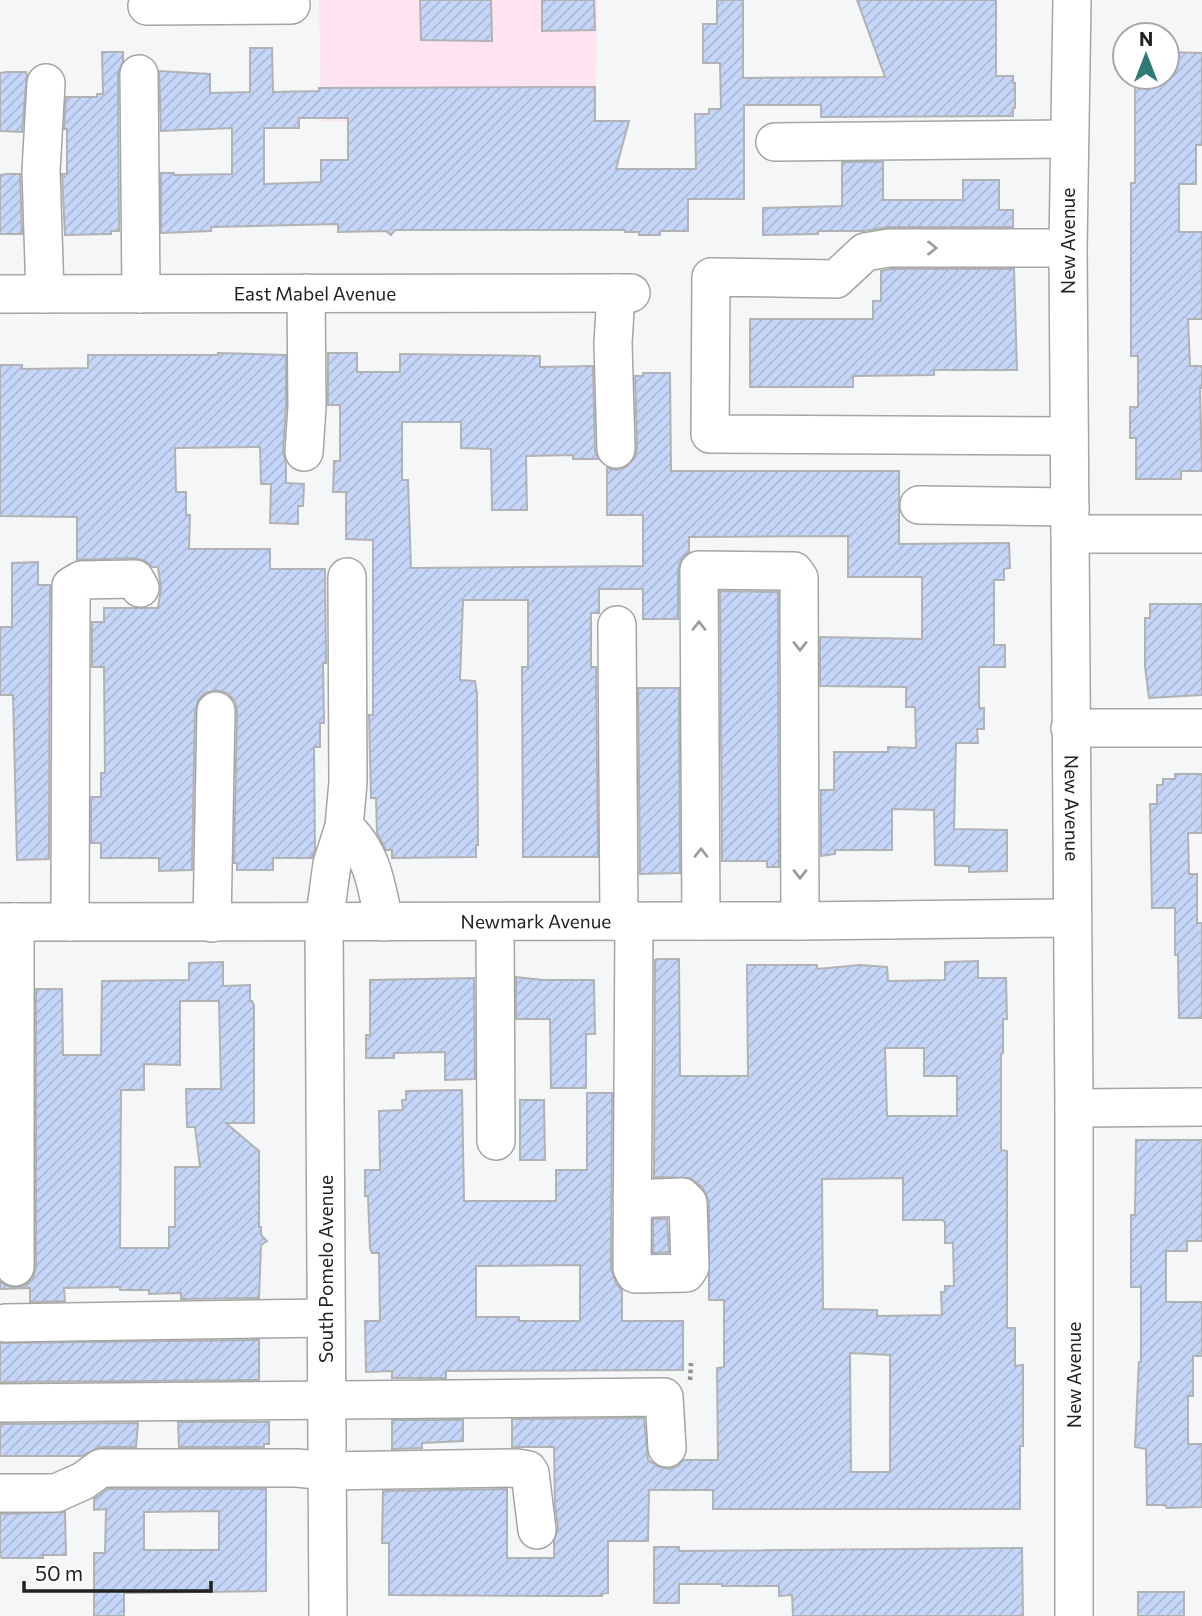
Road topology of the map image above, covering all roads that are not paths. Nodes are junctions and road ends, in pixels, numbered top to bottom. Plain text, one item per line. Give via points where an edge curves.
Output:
1 (1072, 0) edge
2 (217, 3) edge
3 (291, 5) dead end
4 (147, 6) dead end
5 (139, 74) dead end
6 (46, 83) dead end
7 (1068, 139) junction
8 (775, 142) dead end
9 (1068, 248) junction
10 (306, 293) junction
11 (0, 294) edge
12 (44, 294) junction
13 (141, 294) junction
14 (1069, 436) junction
15 (616, 449) dead end
16 (303, 452) dead end
17 (919, 505) dead end
18 (1070, 520) junction
19 (1202, 534) edge
20 (347, 577) dead end
21 (140, 588) dead end
22 (617, 625) dead end
23 (216, 711) dead end
24 (1070, 728) junction
25 (1202, 728) edge
26 (344, 827) junction
27 (1072, 918) junction
28 (701, 921) junction
29 (800, 921) junction
30 (8, 922) edge
31 (71, 922) junction
32 (384, 922) junction
33 (495, 922) junction
34 (626, 922) junction
35 (212, 923) junction
36 (324, 923) junction
37 (1202, 1107) edge
38 (1074, 1108) junction
39 (496, 1141) dead end
40 (632, 1199) dead end
41 (15, 1267) dead end
42 (326, 1318) junction
43 (5, 1324) dead end
44 (653, 1375) dead end
45 (326, 1388) junction
46 (0, 1403) edge
47 (667, 1448) dead end
48 (327, 1471) junction
49 (0, 1493) edge
50 (537, 1530) dead end
51 (328, 1616) edge
52 (1074, 1616) edge

1 - 7 street, New Avenue
2 - 3 street
2 - 4 street
5 - 13 street
6 - 12 street via 41,171
7 - 8 street
7 - 9 street, New Avenue
9 - 14 street, New Avenue
14 -> 9 street via 710,434 711,277 836,279 865,252 889,248
10 - 13 street, East Mabel Avenue
10 - 15 street, East Mabel Avenue via 623,293 613,343
10 - 16 street
11 - 12 street, East Mabel Avenue
12 - 13 street, East Mabel Avenue
14 - 18 street, New Avenue
17 - 18 street
18 - 19 street
18 - 24 street, New Avenue
20 - 26 street, South Pomelo Avenue
21 - 31 street via 135,579 81,580 71,586
22 - 34 street
23 - 35 street
24 - 25 street
24 - 27 street, New Avenue
26 - 32 street via 358,839 368,859
26 - 36 street, South Pomelo Avenue via 332,864
27 - 29 street, Newmark Avenue
27 - 38 street, New Avenue
28 - 29 street, Newmark Avenue
28 -> 29 street via 699,570 794,571 799,578
28 - 34 street, Newmark Avenue
30 - 31 street, Newmark Avenue
30 - 41 street
31 - 35 street, Newmark Avenue
32 - 33 street, Newmark Avenue
32 - 36 street, Newmark Avenue
33 - 34 street, Newmark Avenue
33 - 39 street
34 - 40 street
35 - 36 street, Newmark Avenue
36 - 42 street, South Pomelo Avenue
37 - 38 street
38 - 52 street, New Avenue
42 - 43 street
42 - 45 street, South Pomelo Avenue
44 - 45 street
45 - 46 street
45 - 47 street via 664,1397
45 - 48 street, South Pomelo Avenue
48 - 49 street via 100,1468 56,1493
48 - 50 street via 528,1470
48 - 51 street, South Pomelo Avenue

